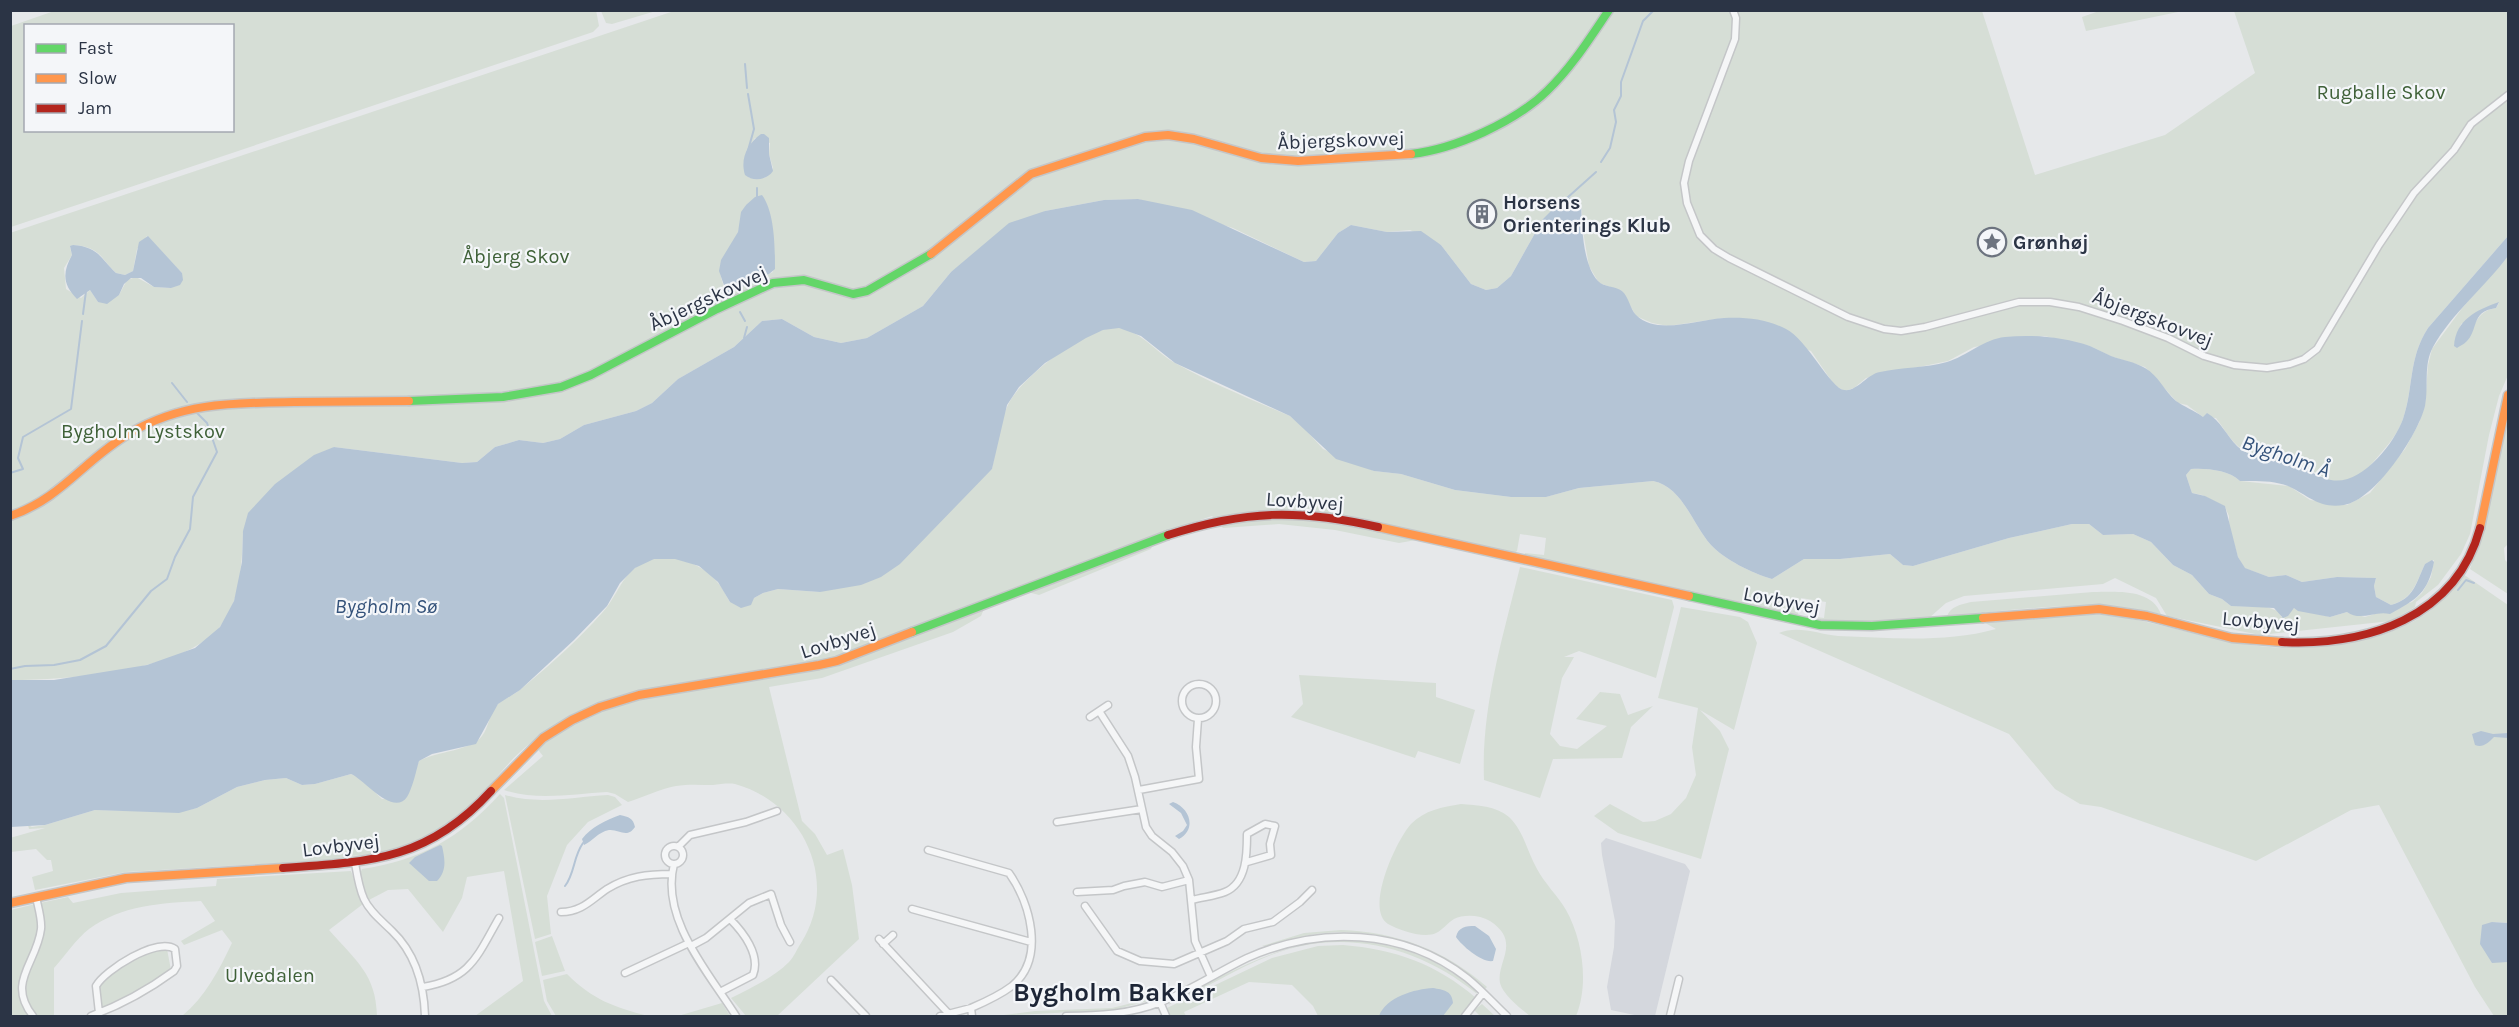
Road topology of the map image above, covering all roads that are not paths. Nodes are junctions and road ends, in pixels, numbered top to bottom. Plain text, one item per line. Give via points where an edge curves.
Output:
1 (1609, 10) edge
2 (1733, 10) edge
3 (2508, 95) edge
4 (2508, 395) edge
5 (10, 516) edge
6 (1108, 705) dead end
7 (1098, 711) junction
8 (1090, 717) dead end
9 (1198, 719) junction
10 (1139, 790) junction
11 (1142, 809) junction
12 (777, 811) dead end
13 (1057, 822) dead end
14 (678, 847) junction
15 (928, 850) dead end
16 (1247, 862) junction
17 (355, 863) junction
18 (674, 864) junction
19 (672, 874) junction
20 (1190, 880) junction
21 (1312, 890) dead end
22 (1077, 892) dead end
23 (36, 897) junction
24 (1192, 900) junction
25 (10, 903) edge
26 (1085, 906) dead end
27 (912, 909) dead end
28 (561, 912) dead end
29 (500, 918) dead end
30 (730, 919) junction
31 (893, 935) dead end
32 (790, 942) dead end
33 (1031, 942) junction
34 (690, 944) junction
35 (1200, 954) junction
36 (625, 974) dead end
37 (1211, 977) junction
38 (1680, 979) dead end
39 (831, 980) dead end
40 (423, 987) junction
41 (720, 992) junction
42 (1484, 993) junction
43 (1160, 1002) junction
44 (971, 1008) junction
45 (99, 1013) junction
46 (948, 1013) junction
47 (33, 1017) edge
48 (91, 1017) edge
49 (425, 1017) edge
50 (736, 1017) edge
51 (866, 1017) edge
52 (940, 1017) edge
53 (972, 1017) edge
54 (1066, 1017) edge
55 (1166, 1017) edge
56 (1465, 1017) edge
57 (1507, 1017) edge
58 (1670, 1017) edge

1 - 5 street, Åbjergskovvej via 1577,57 1546,92 1505,121 1453,146 1406,154 1298,161 1261,158 1194,139 1145,137 1031,174 940,249 867,291 853,294 804,280 773,283 591,375 561,387 503,398 222,404 173,412 118,441 48,501
2 - 3 street, Åbjergskovvej via 1735,39 1685,175 1687,203 1694,223 1700,235 1729,258 1848,317 1884,330 1924,327 2019,302 2050,302 2123,321 2234,365 2267,368 2304,359 2317,349 2330,330 2414,193 2454,150 2471,124
4 - 17 street, Lovbyvej via 2482,518 2463,570 2412,617 2368,636 2259,641 2209,633 2136,613 2099,609 1872,626 1820,625 1334,517 1292,512 1241,515 1167,535 837,661 643,696 590,711 531,748 472,811 444,832 401,852
6 - 7 street
7 - 8 street
7 - 10 street via 1128,756
9 - 9 street via 1212,713 1216,702 1212,690 1197,684 1186,689 1181,701 1185,713
9 - 10 street via 1200,779
10 - 11 street
11 - 13 street
11 - 20 street via 1152,836 1177,859
12 - 14 street via 690,835
14 - 18 street via 683,852 682,859
14 - 18 street via 672,846 666,852 668,862
15 - 33 street via 1009,873 1027,909
16 - 16 street via 1247,834 1265,824 1275,826 1270,855
16 - 24 street via 1232,888
17 - 23 street, Lovbyvej via 126,878
17 - 40 street via 364,900 402,942
18 - 19 street
19 - 28 street via 636,876 609,888 581,908
19 - 34 street via 673,903
20 - 22 street via 1162,887 1145,882 1113,890
20 - 24 street
21 - 35 street via 1273,922 1244,929
23 - 25 street, Lovbyvej
23 - 47 street via 41,929 22,986
24 - 35 street via 1192,924
26 - 35 street via 1118,951 1140,961 1174,964
27 - 33 street
29 - 40 street via 469,968 452,980
30 - 32 street via 749,903 771,894
30 - 34 street via 706,938
30 - 41 street via 745,934 756,969 753,975
31 - 46 street via 881,941
33 - 44 street via 1026,969 1013,985
34 - 36 street
34 - 41 street
35 - 37 street
37 - 42 street via 1292,942 1353,936 1386,940 1428,954
37 - 43 street
38 - 58 street
39 - 51 street
40 - 49 street
41 - 50 street
42 - 56 street
42 - 57 street
43 - 54 street via 1113,1014
43 - 55 street
44 - 46 street
44 - 53 street
45 - 45 street via 145,991 174,971 175,949 166,946 143,952 113,969 96,986
45 - 48 street
46 - 52 street

